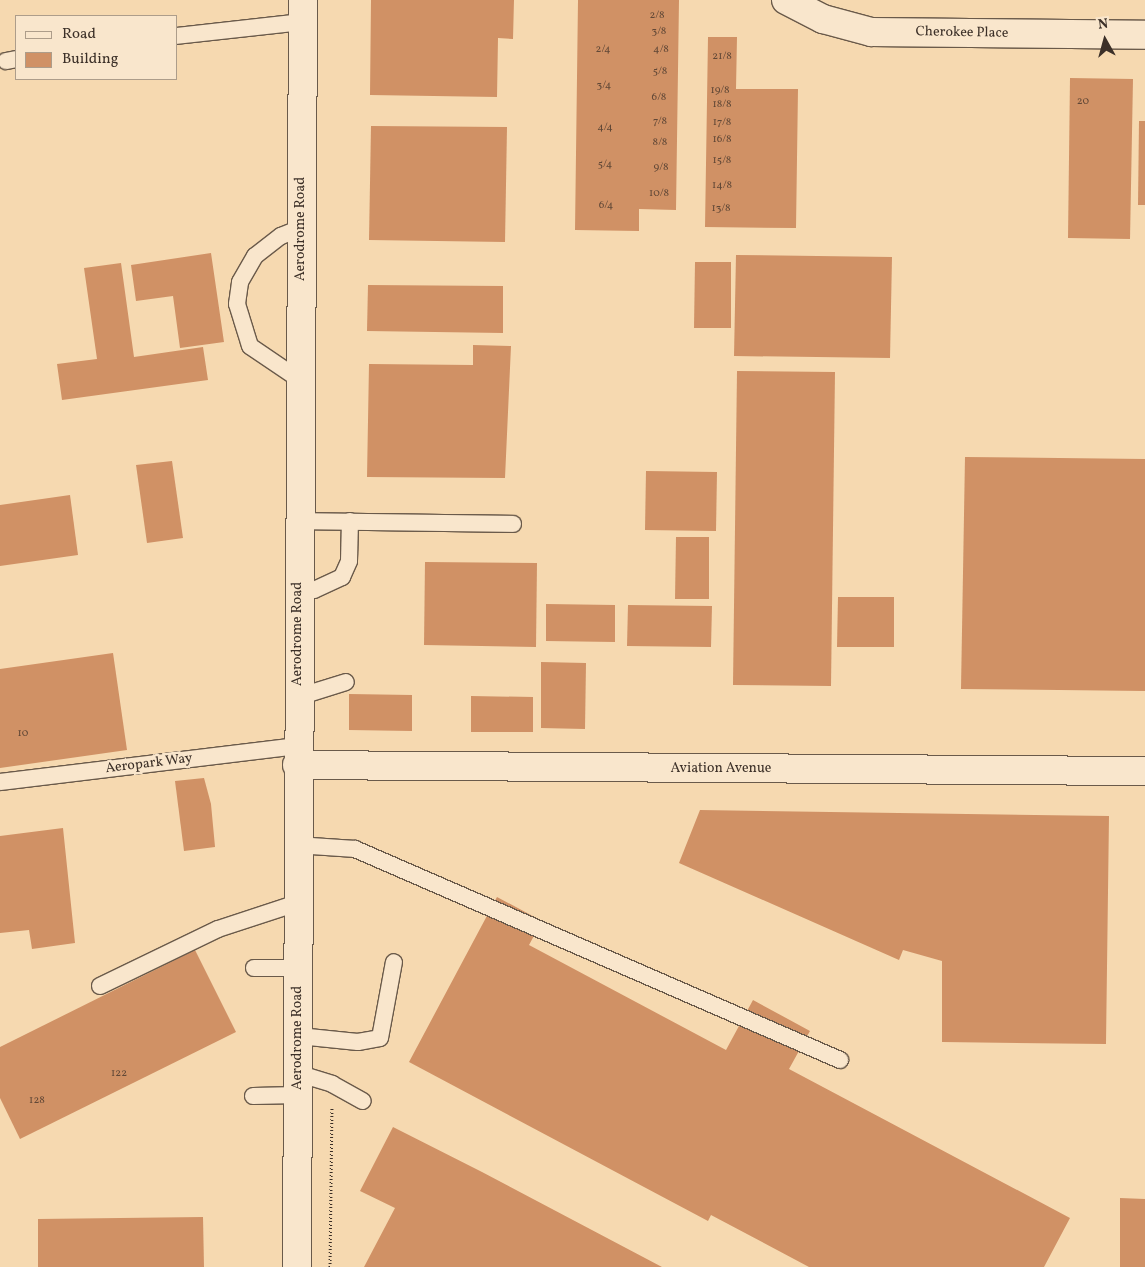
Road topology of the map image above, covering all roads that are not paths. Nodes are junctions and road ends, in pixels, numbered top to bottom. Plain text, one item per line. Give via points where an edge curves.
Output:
1 (786, 0) edge
2 (303, 11) edge
3 (1145, 35) edge
4 (178, 36) edge
5 (301, 228) junction
6 (300, 380) junction
7 (299, 521) junction
8 (350, 522) junction
9 (513, 524) dead end
10 (298, 593) junction
11 (346, 682) dead end
12 (298, 697) junction
13 (298, 756) junction
14 (1145, 772) edge
15 (0, 782) edge
16 (297, 845) junction
17 (297, 903) junction
18 (394, 962) dead end
19 (254, 968) dead end
20 (298, 968) junction
21 (100, 986) dead end
22 (299, 1036) junction
23 (840, 1060) dead end
24 (299, 1084) junction
25 (252, 1096) dead end
26 (363, 1101) dead end
27 (297, 1267) edge

1 - 3 street, Cherokee Place via 824,19 871,32
2 - 4 lane
2 - 5 street, Aerodrome Road
5 - 6 street, Aerodrome Road
5 - 6 lane via 281,236 255,256 240,282 237,304 250,346
6 - 7 street, Aerodrome Road
7 - 8 lane
7 - 10 street, Aerodrome Road
8 - 9 lane
8 - 10 lane via 348,561 342,577 314,590
10 - 12 street, Aerodrome Road
11 - 12 lane
12 - 13 street, Aerodrome Road
13 - 14 street, Aviation Avenue
13 - 15 lane, Aeropark Way
13 - 16 street, Aerodrome Road
16 - 17 street, Aerodrome Road
16 - 23 lane via 355,849
17 - 20 street, Aerodrome Road
17 - 21 lane via 218,929
18 - 22 lane via 380,1038 358,1042
19 - 20 lane
20 - 22 street, Aerodrome Road
22 - 24 street, Aerodrome Road
24 - 25 lane
24 - 26 lane via 332,1084
24 - 27 street, Aerodrome Road

